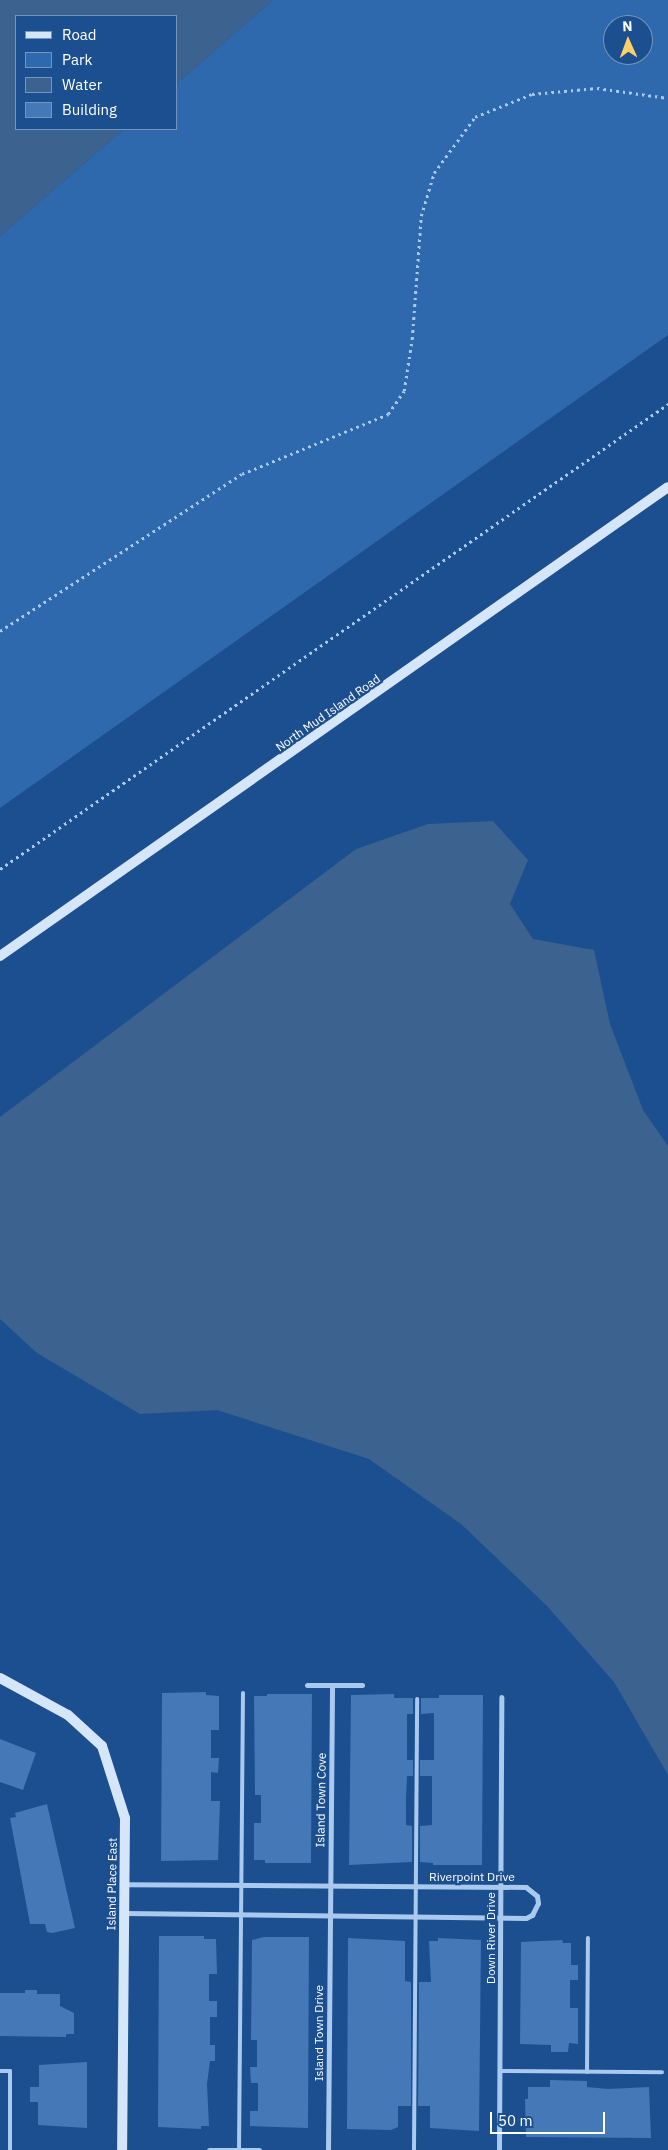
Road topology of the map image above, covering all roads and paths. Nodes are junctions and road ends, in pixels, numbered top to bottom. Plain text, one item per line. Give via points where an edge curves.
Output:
1 (668, 98) edge
2 (668, 404) edge
3 (668, 487) edge
4 (0, 631) edge
5 (0, 869) edge
6 (0, 956) edge
7 (0, 1678) edge
8 (307, 1685) dead end
9 (332, 1685) junction
10 (362, 1685) dead end
11 (243, 1693) dead end
12 (501, 1697) dead end
13 (418, 1699) dead end
14 (125, 1884) junction
15 (241, 1884) junction
16 (331, 1886) junction
17 (416, 1886) junction
18 (501, 1887) junction
19 (124, 1913) junction
20 (241, 1914) junction
21 (330, 1916) junction
22 (416, 1917) junction
23 (501, 1918) junction
24 (588, 1938) dead end
25 (0, 2071) edge
26 (500, 2071) junction
27 (587, 2072) junction
28 (662, 2072) dead end
29 (10, 2150) edge
30 (122, 2150) edge
31 (209, 2150) edge
32 (239, 2150) edge
33 (259, 2150) edge
34 (328, 2150) edge
35 (414, 2150) edge
36 (499, 2150) edge

1 - 4 path via 597,88 532,94 476,117 434,173 421,216 412,339 404,391 388,414 242,474
2 - 5 path
3 - 6 street, North Mud Island Road
7 - 14 street, Island Place East via 68,1715 102,1746 125,1818
8 - 9 street
9 - 10 street
9 - 16 street, Island Town Cove
11 - 15 lane
12 - 18 street, Down River Drive
13 - 17 lane
14 - 15 street, Riverpoint Drive
14 - 19 street, Island Place East
15 - 16 street, Riverpoint Drive
15 - 20 lane
16 - 17 street, Riverpoint Drive
16 - 21 street, Island Town Cove
17 - 18 street, Riverpoint Drive
17 - 22 lane
18 - 23 street, Down River Drive
18 - 23 street, Riverpoint Drive via 526,1887 537,1896 538,1903 532,1915 526,1918
19 - 20 street, Riverpoint Drive
19 - 30 street, Island Place East
20 - 21 street, Riverpoint Drive
20 - 32 lane
21 - 22 street, Riverpoint Drive
21 - 34 street, Island Town Drive
22 - 23 street, Riverpoint Drive
22 - 35 lane
23 - 26 street, Down River Drive
24 - 27 lane
25 - 29 lane via 10,2071
26 - 27 lane
26 - 36 street, Down River Drive
27 - 28 lane
31 - 32 street
32 - 33 street

